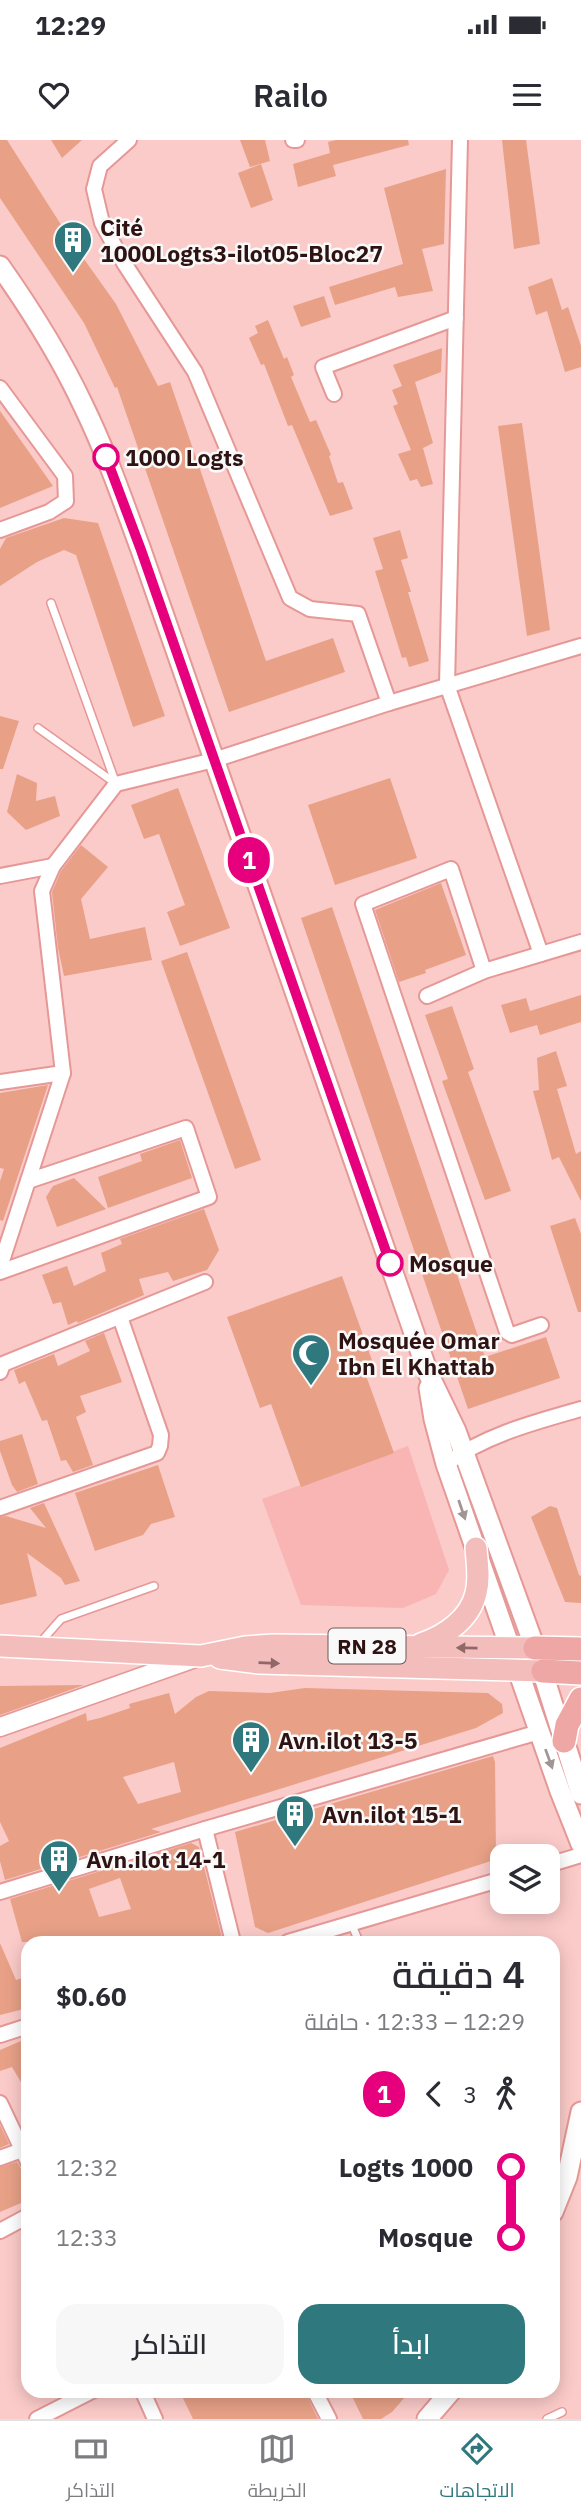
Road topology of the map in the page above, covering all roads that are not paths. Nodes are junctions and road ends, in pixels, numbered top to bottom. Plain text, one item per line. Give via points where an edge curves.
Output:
1 (130, 140) edge
2 (460, 140) edge
3 (0, 267) edge
4 (456, 318) junction
5 (0, 388) edge
6 (334, 394) dead end
7 (0, 530) edge
8 (51, 603) dead end
9 (581, 646) edge
10 (447, 685) junction
11 (389, 702) junction
12 (38, 728) dead end
13 (214, 760) junction
14 (116, 784) junction
15 (53, 866) junction
16 (0, 876) edge
17 (581, 942) edge
18 (541, 954) junction
19 (484, 971) junction
20 (427, 996) dead end
21 (63, 1073) junction
22 (0, 1082) edge
23 (28, 1181) junction
24 (4, 1244) edge
25 (0, 1269) edge
26 (205, 1282) dead end
27 (120, 1317) junction
28 (541, 1325) dead end
29 (0, 1372) edge
30 (428, 1373) junction
31 (581, 1409) edge
32 (463, 1451) junction
33 (446, 1464) junction
34 (0, 1508) edge
35 (476, 1548) junction
36 (154, 1586) dead end
37 (0, 1646) edge
38 (411, 1647) junction
39 (37, 1648) junction
40 (511, 1648) junction
41 (535, 1648) junction
42 (581, 1649) edge
43 (201, 1656) junction
44 (519, 1671) junction
45 (542, 1671) junction
46 (581, 1673) edge
47 (581, 1699) edge
48 (0, 1727) edge
49 (539, 1732) junction
50 (564, 1741) junction
51 (581, 1794) edge
52 (205, 1829) junction
53 (581, 1844) edge
54 (581, 1855) edge
55 (560, 1861) edge
56 (490, 1883) edge
57 (0, 1892) edge
58 (352, 1925) junction
59 (232, 1936) edge
60 (311, 1936) edge
61 (357, 1936) edge
62 (21, 2028) edge
63 (0, 2035) edge
64 (0, 2103) edge
65 (581, 2112) edge
66 (21, 2133) edge
67 (21, 2156) edge
68 (0, 2158) edge
69 (560, 2179) edge
70 (21, 2220) edge
71 (0, 2231) edge
72 (78, 2398) edge
73 (146, 2398) edge
74 (318, 2398) edge
75 (442, 2398) edge
76 (562, 2412) dead end
77 (37, 2419) edge
78 (155, 2419) edge
79 (329, 2419) edge
80 (427, 2419) edge
81 (547, 2419) edge

1 - 11 street via 100,166 94,189 102,223 195,372 290,598 310,609 358,614
2 - 4 street
3 - 13 main road via 57,353 102,447
4 - 6 street via 323,367
4 - 10 street
5 - 7 street via 65,476 66,501
8 - 14 lane
9 - 10 street
10 - 11 street
10 - 18 street
11 - 13 street
12 - 14 lane
13 - 14 street
13 - 30 main road
14 - 15 street
15 - 16 street
15 - 21 street via 42,891
17 - 18 street
18 - 19 street
19 - 20 street
19 - 28 street via 452,869 363,904 508,1332 512,1335
21 - 22 street
21 - 23 street
23 - 24 street
23 - 25 street via 186,1128 209,1197
24 - 25 street
26 - 27 street
27 - 29 street via 3,1364
27 - 34 street via 160,1436 157,1453
30 - 32 main road
30 - 33 main road
31 - 32 street via 527,1424
32 - 33 street
32 - 41 main road
33 -> 35 main road
35 - 38 main road via 476,1593 468,1612 453,1628
35 - 40 main road
36 - 39 lane via 61,1619
37 - 39 main road, RN 28
40 -> 38 main road, RN 28
38 - 43 main road, RN 28 via 272,1645
39 - 43 main road, RN 28
40 - 41 main road, RN 28
40 - 44 main road
41 - 42 highway, RN 28
41 - 45 main road
43 -> 44 main road
43 - 48 street
44 - 45 main road
44 - 49 main road
45 - 46 highway
45 - 50 main road
47 - 50 highway
49 - 52 street
49 -> 53 main road
50 - 51 main road
52 - 57 street
52 - 59 street
54 - 55 street
56 - 58 street
58 - 60 street
58 - 61 lane
62 - 63 street
64 - 66 street
65 - 69 main road
67 - 68 street
70 - 71 street
72 - 77 street
73 - 78 street
74 - 79 street
75 - 80 main road
76 - 81 lane

